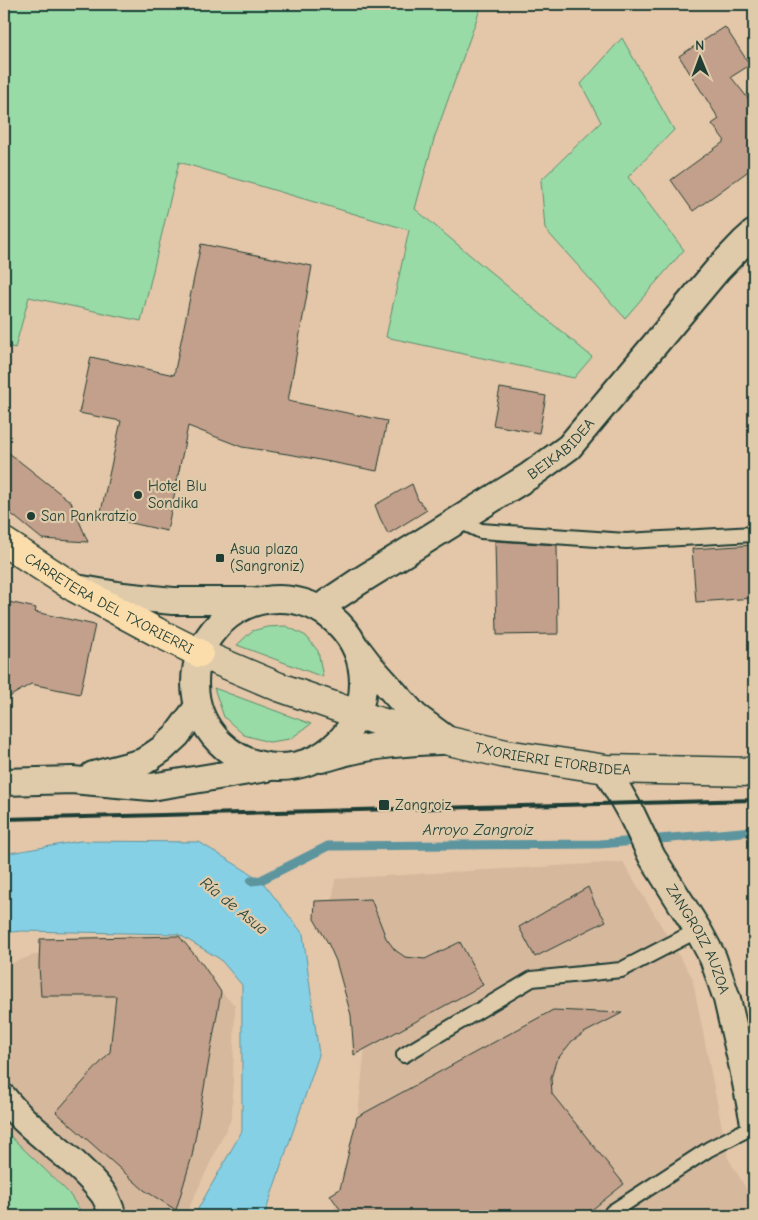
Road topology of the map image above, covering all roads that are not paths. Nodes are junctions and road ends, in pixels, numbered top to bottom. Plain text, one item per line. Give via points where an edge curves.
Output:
1 (754, 233) edge
2 (457, 520) junction
3 (754, 534) edge
4 (4, 542) edge
5 (75, 588) junction
6 (258, 601) junction
7 (320, 609) junction
8 (353, 643) junction
9 (199, 653) junction
10 (197, 708) junction
11 (358, 714) junction
12 (449, 741) junction
13 (306, 764) junction
14 (270, 768) junction
15 (606, 769) junction
16 (754, 772) edge
17 (72, 780) junction
18 (4, 782) edge
19 (698, 930) junction
20 (404, 1055) dead end
21 (4, 1098) edge
22 (754, 1125) edge
23 (612, 1212) dead end
24 (113, 1216) edge

1 - 2 street, BEIKABIDEA via 718,269 569,447
2 - 3 lane via 481,531 626,541
2 - 7 street, BEIKABIDEA
4 - 5 main road, CARRETERA DEL TXORIERRI
5 - 6 street via 174,601
5 - 9 main road, CARRETERA DEL TXORIERRI
6 - 7 street via 279,598
6 - 9 street via 222,620
7 - 8 street via 339,624
8 - 11 street via 362,666 363,690
8 - 12 street via 414,716
9 - 10 street via 194,680
9 - 11 street, CARRETERA DEL TXORIERRI via 279,687
10 - 14 street via 208,730 225,749 246,762
10 - 17 street via 177,735 143,762
11 - 12 street, TXORIERRI ETORBIDEA
11 - 13 street via 348,732 328,752
12 - 13 street via 410,742 352,750
12 - 15 street, TXORIERRI ETORBIDEA via 506,754
13 - 14 street
14 - 17 street via 151,787
15 - 16 street, TXORIERRI ETORBIDEA
15 - 19 street, ZANGROIZ AUZOA via 652,856
17 - 18 street
19 - 20 lane via 621,970 532,979
19 - 22 street, ZANGROIZ AUZOA via 713,958 728,999
21 - 24 street via 15,1112 104,1193
22 - 23 lane via 709,1149

